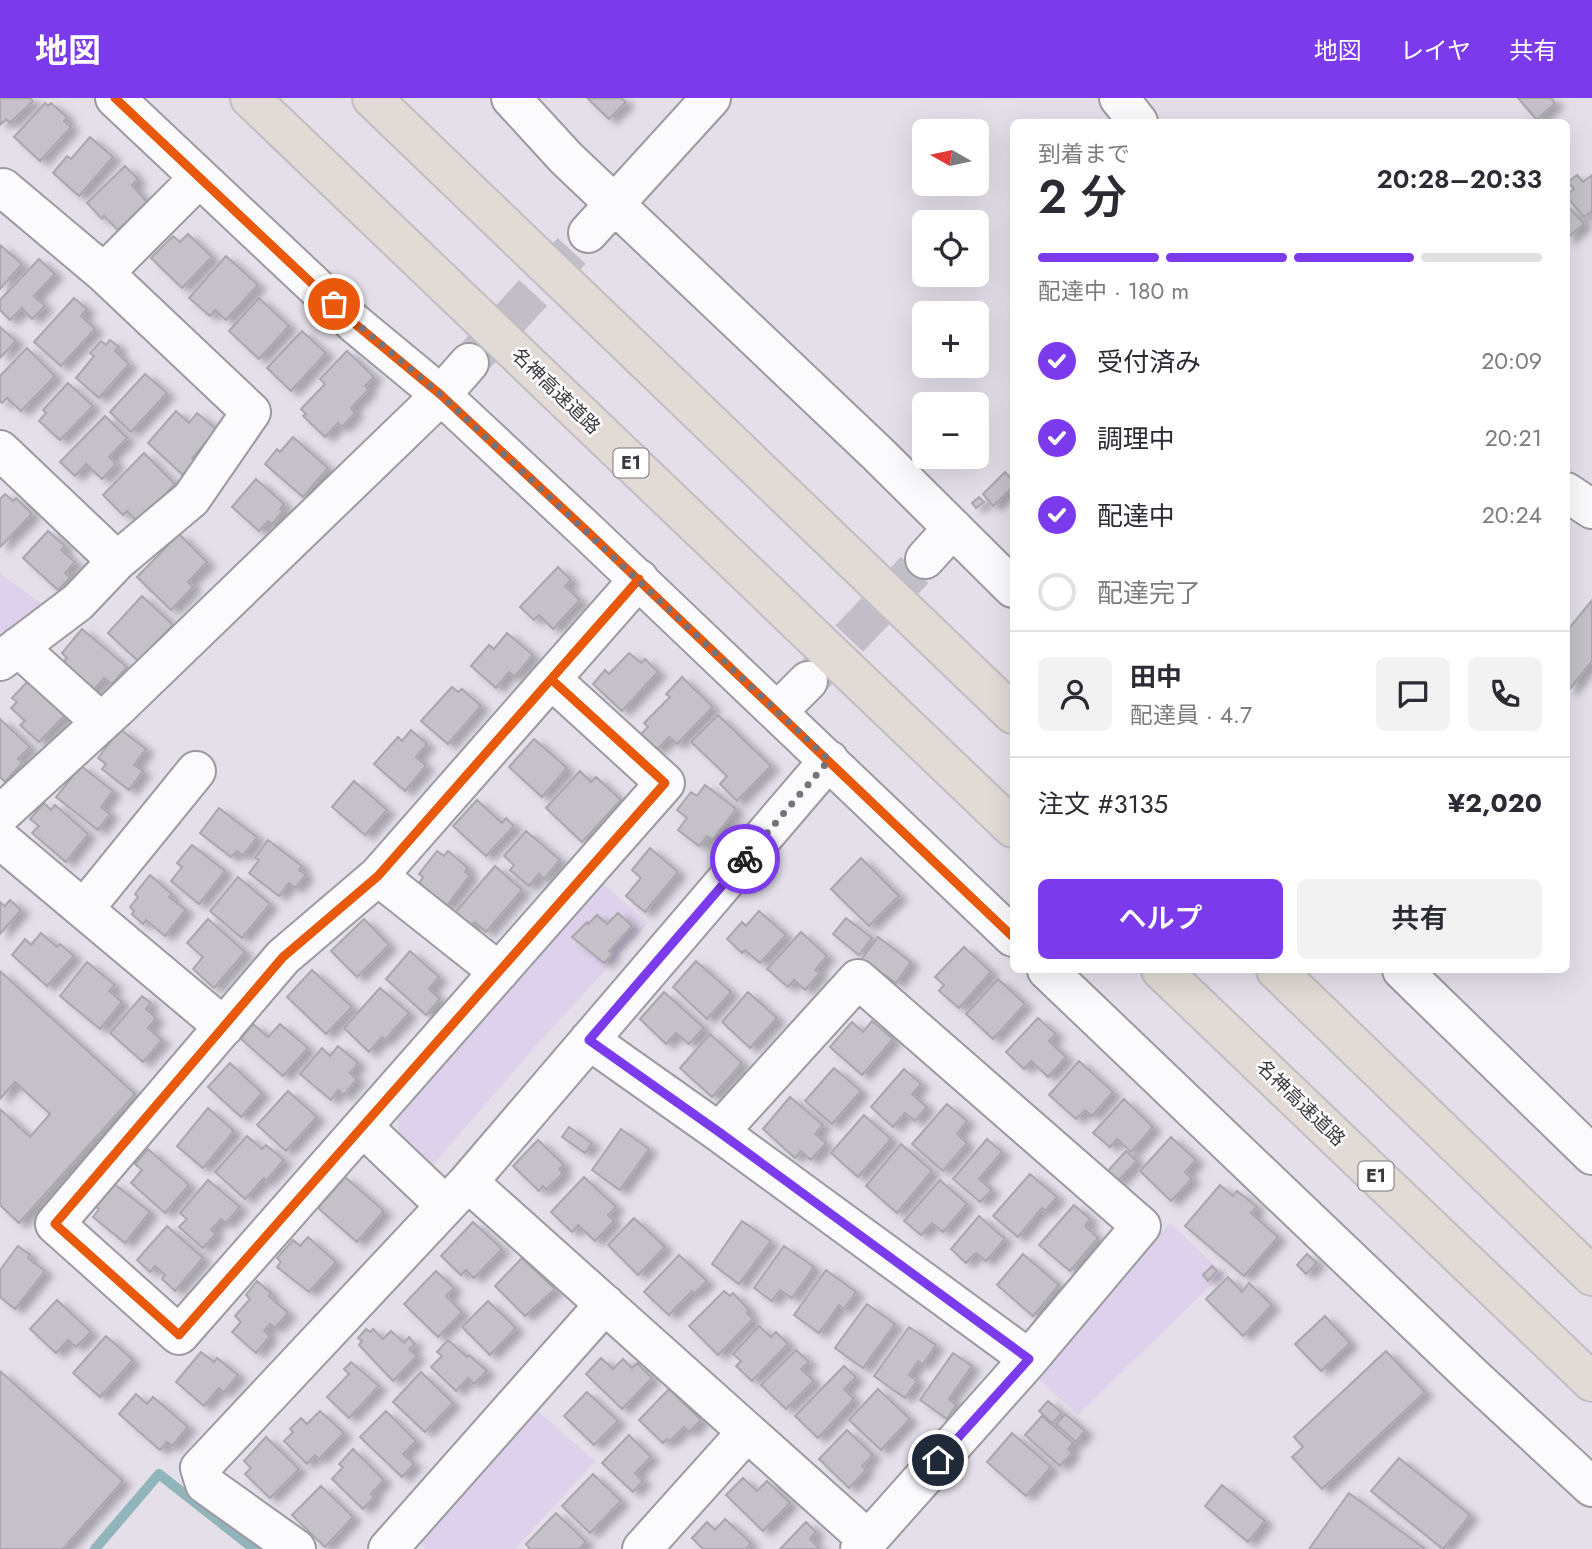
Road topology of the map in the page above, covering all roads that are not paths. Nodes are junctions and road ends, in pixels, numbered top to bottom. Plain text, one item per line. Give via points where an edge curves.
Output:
1 (115, 98) edge
2 (250, 98) edge
3 (372, 98) edge
4 (511, 98) edge
5 (711, 98) edge
6 (1119, 98) edge
7 (1136, 119) edge
8 (199, 178) junction
9 (0, 192) edge
10 (615, 202) junction
11 (588, 233) tunnel mouth
12 (104, 273) junction
13 (469, 363) tunnel mouth
14 (441, 395) junction
15 (0, 450) edge
16 (1570, 495) edge
17 (1592, 509) edge
18 (953, 528) junction
19 (925, 559) tunnel mouth
20 (117, 561) junction
21 (639, 579) junction
22 (1010, 584) edge
23 (9, 654) edge
24 (551, 679) junction
25 (808, 681) tunnel mouth
26 (778, 711) junction
27 (1010, 711) edge
28 (102, 722) junction
29 (829, 760) junction
30 (196, 771) dead end
31 (0, 815) edge
32 (1010, 825) edge
33 (0, 839) edge
34 (378, 877) junction
35 (84, 909) junction
36 (1010, 934) edge
37 (499, 972) junction
38 (1051, 973) edge
39 (1164, 973) edge
40 (1279, 973) edge
41 (1405, 973) edge
42 (224, 1027) junction
43 (589, 1040) junction
44 (363, 1127) junction
45 (719, 1132) junction
46 (1592, 1155) edge
47 (456, 1193) junction
48 (1592, 1276) edge
49 (605, 1304) junction
50 (1029, 1359) junction
51 (1592, 1382) edge
52 (747, 1432) junction
53 (1592, 1487) edge
54 (864, 1544) edge
55 (296, 1549) edge
56 (388, 1549) edge
57 (642, 1549) edge

1 - 8 street
2 - 32 highway, 名神高速道路 / E1
3 - 27 highway
4 - 10 street via 566,158
5 - 10 street
6 - 7 street
8 - 12 street
8 - 14 street via 354,323
9 - 12 street via 3,188
10 - 11 street
10 - 18 street
12 - 20 street via 251,412 191,499
13 - 14 street
14 - 21 street
14 - 28 street
15 - 20 street
16 - 17 street
18 - 19 street
18 - 22 street
20 - 23 street via 78,601
21 - 24 street
21 - 26 street
23 - 28 street
24 - 34 street
24 - 37 street via 666,783
25 - 26 street
26 - 29 street
28 - 31 street
29 - 36 street
29 - 43 street
30 - 35 street
33 - 35 street
34 - 37 street
34 - 42 street via 284,957
35 - 42 street
37 - 44 street
38 - 53 street
39 - 51 highway, 名神高速道路 / E1
40 - 48 highway
41 - 46 street
42 - 44 street via 55,1224 179,1335
43 - 45 street
43 - 47 street
44 - 47 street
45 - 50 street
45 - 50 street via 858,979 1141,1226
47 - 49 street
47 - 55 street via 200,1468 205,1484
49 - 52 street
49 - 56 street
50 - 54 street
52 - 54 street
52 - 57 street

